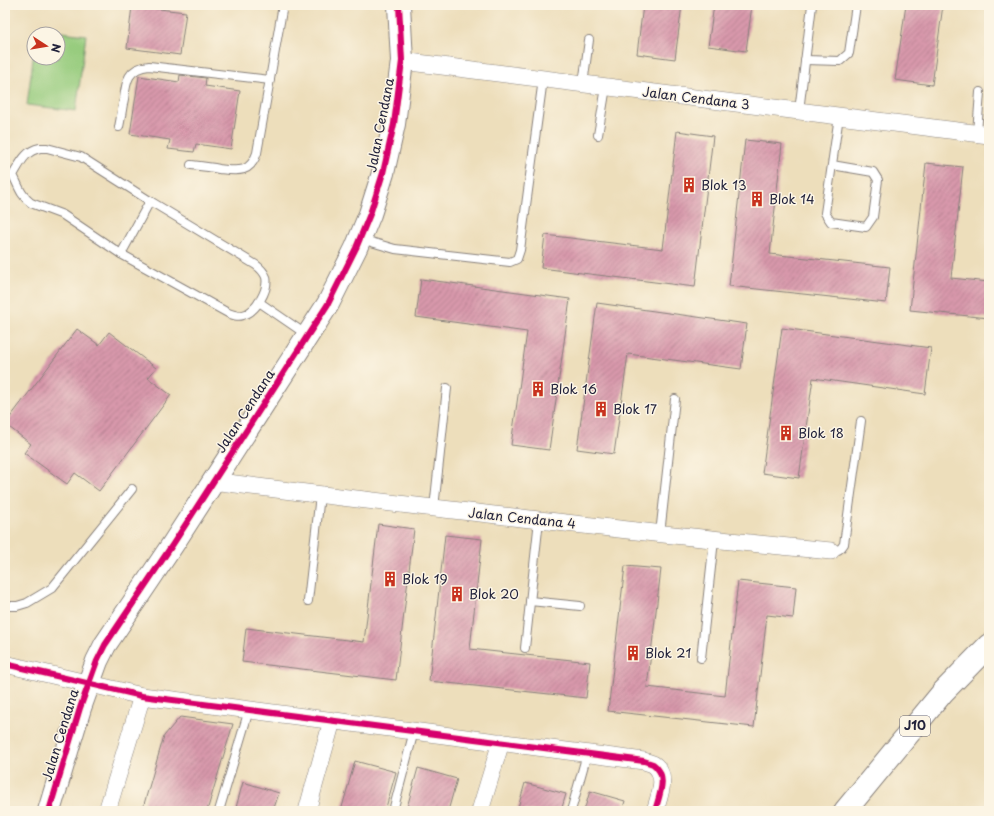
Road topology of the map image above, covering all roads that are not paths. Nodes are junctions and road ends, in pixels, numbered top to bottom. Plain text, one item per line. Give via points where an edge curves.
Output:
1 (283, 5) edge
2 (399, 5) edge
3 (812, 5) edge
4 (856, 5) edge
5 (589, 40) dead end
6 (805, 60) junction
7 (402, 61) junction
8 (542, 79) junction
9 (270, 80) junction
10 (583, 84) junction
11 (606, 87) junction
12 (980, 92) dead end
13 (799, 111) junction
14 (839, 116) junction
15 (120, 127) dead end
16 (983, 134) edge
17 (598, 135) dead end
18 (191, 165) dead end
19 (832, 165) junction
20 (9, 175) edge
21 (150, 201) junction
22 (360, 238) junction
23 (121, 254) junction
24 (259, 302) junction
25 (307, 335) junction
26 (448, 388) dead end
27 (675, 399) dead end
28 (860, 422) dead end
29 (213, 482) junction
30 (132, 489) dead end
31 (320, 495) junction
32 (434, 508) junction
33 (539, 520) junction
34 (660, 534) junction
35 (714, 540) junction
36 (831, 551) joint
37 (530, 600) junction
38 (308, 601) dead end
39 (5, 606) edge
40 (580, 606) dead end
41 (989, 645) edge
42 (525, 648) dead end
43 (701, 658) dead end
44 (5, 664) edge
45 (88, 683) junction
46 (142, 696) junction
47 (249, 710) junction
48 (332, 721) junction
49 (414, 731) junction
50 (501, 742) junction
51 (587, 754) junction
52 (49, 811) edge
53 (107, 811) edge
54 (219, 811) edge
55 (307, 811) edge
56 (393, 811) edge
57 (480, 811) edge
58 (571, 811) edge
59 (655, 811) edge
60 (845, 811) edge

1 - 9 lane
2 - 7 street, Jalan Cendana
3 - 6 lane
4 - 6 lane via 850,53 840,61
5 - 10 lane
6 - 13 lane
7 - 8 street, Jalan Cendana 3
7 - 22 street, Jalan Cendana via 394,124 383,173
8 - 10 street, Jalan Cendana 3
8 - 22 lane via 520,250 516,259 510,262 395,249
9 - 15 lane via 141,67 129,76 126,84
9 - 18 lane via 254,161 248,167 233,171
10 - 11 street, Jalan Cendana 3
11 - 13 street, Jalan Cendana 3
11 - 17 lane
12 - 16 lane
13 - 14 street, Jalan Cendana 3
14 - 16 street, Jalan Cendana 3
14 - 19 lane
19 - 19 lane via 825,213 831,222 866,227 873,217 878,180 873,172
20 - 21 lane via 28,153 34,149 47,148 81,157
20 - 23 lane via 31,203 63,215
21 - 23 lane
21 - 24 lane via 262,270 266,277 266,286
22 - 25 street, Jalan Cendana via 328,304
23 - 24 lane via 232,315 251,312
24 - 25 lane
25 - 29 street, Jalan Cendana
26 - 32 lane
27 - 34 lane
28 - 36 lane via 844,544 838,551
29 - 31 street, Jalan Cendana 4
29 - 45 street, Jalan Cendana via 105,645
30 - 39 lane via 52,588 27,603
31 - 32 street, Jalan Cendana 4
31 - 38 lane
32 - 33 street, Jalan Cendana 4
33 - 34 street, Jalan Cendana 4
33 - 37 lane
34 - 35 street, Jalan Cendana 4
35 - 36 street, Jalan Cendana 4
35 - 43 lane
37 - 40 lane
37 - 42 lane
41 - 60 street, J10 via 943,692
44 - 45 street
45 - 46 street
45 - 52 street, Jalan Cendana
46 - 47 street
46 - 53 street
47 - 48 street
47 - 54 lane
48 - 49 street
48 - 55 street
49 - 50 street
49 - 56 lane
50 - 51 street
50 - 57 street
51 - 58 lane
51 - 59 street via 652,764 659,770 662,778 662,788

